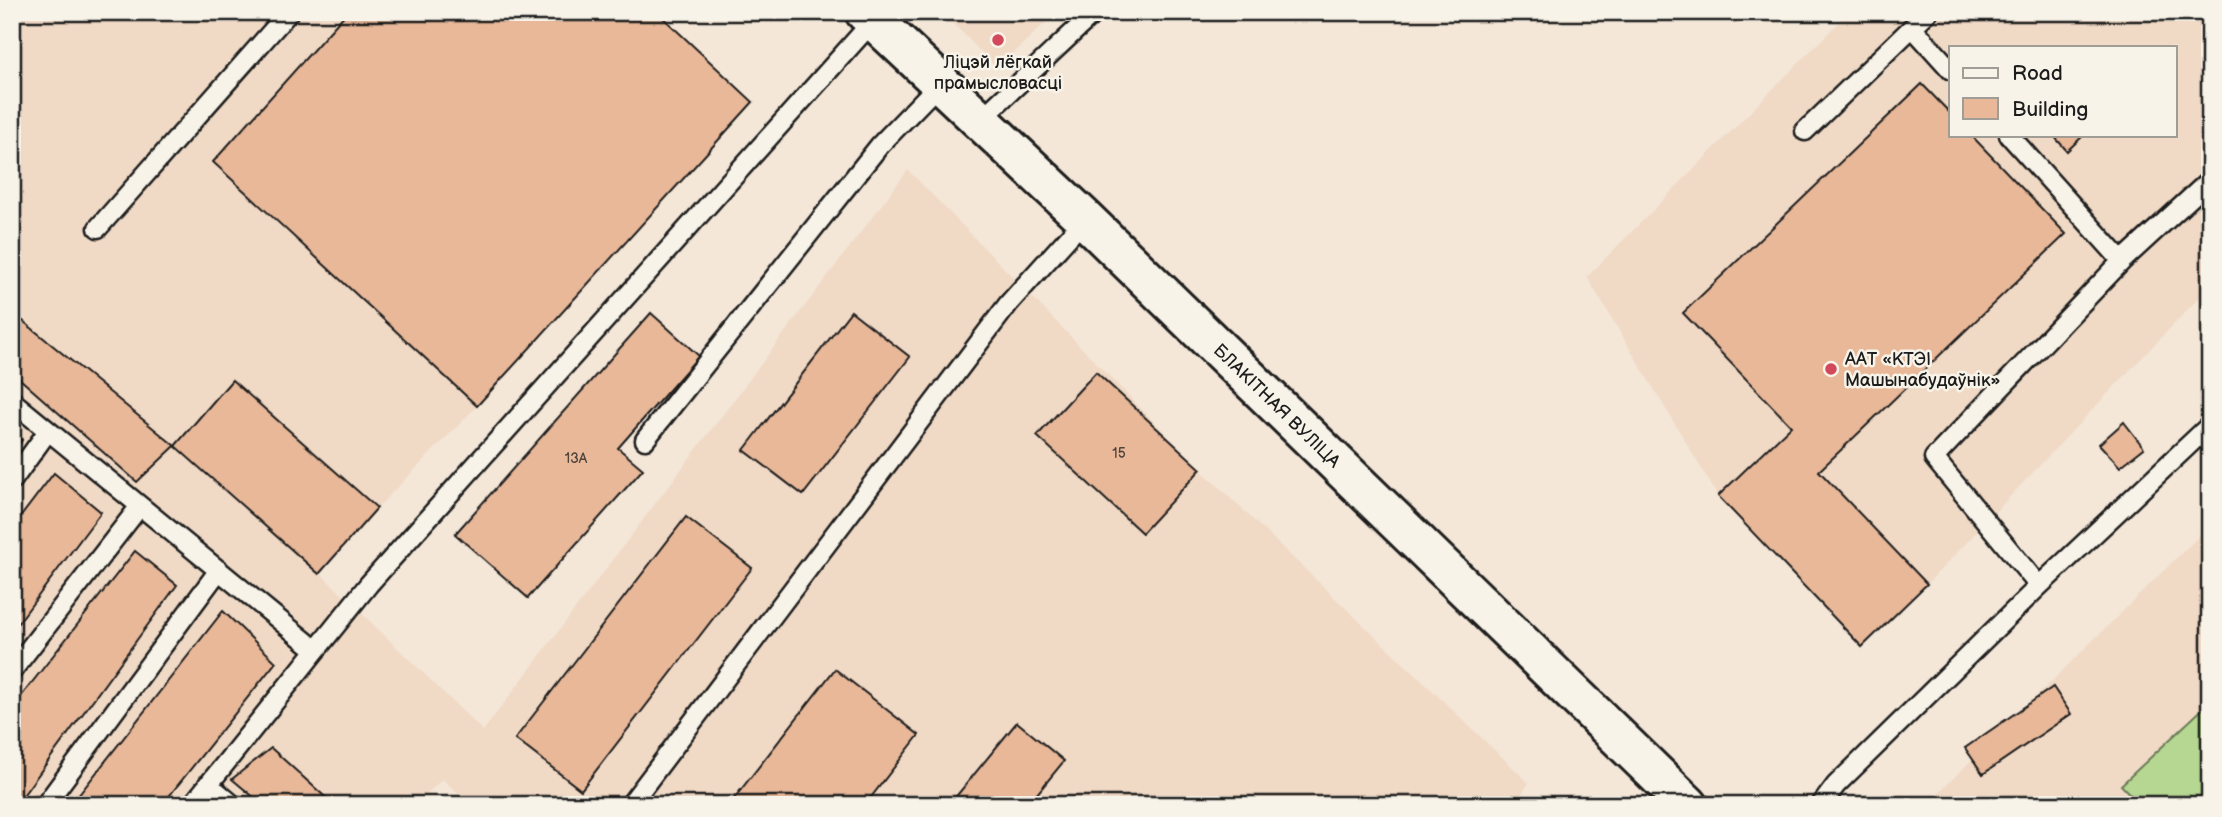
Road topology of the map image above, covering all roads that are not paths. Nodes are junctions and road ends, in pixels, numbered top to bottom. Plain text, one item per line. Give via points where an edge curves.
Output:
1 (289, 12) edge
2 (1095, 12) edge
3 (1928, 12) edge
4 (869, 17) edge
5 (1913, 28) junction
6 (1949, 68) edge
7 (940, 83) junction
8 (980, 120) junction
9 (1805, 131) dead end
10 (2010, 136) edge
11 (2210, 180) edge
12 (1085, 219) junction
13 (98, 228) dead end
14 (2122, 261) junction
15 (12, 401) edge
16 (2210, 425) edge
17 (48, 431) junction
18 (645, 440) dead end
19 (12, 481) edge
20 (140, 506) junction
21 (219, 570) junction
22 (2039, 586) junction
23 (316, 650) junction
24 (12, 671) edge
25 (208, 784) junction
26 (632, 802) dead end
27 (46, 805) edge
28 (192, 805) edge
29 (233, 805) edge
30 (1688, 805) edge
31 (1821, 805) edge

1 - 13 lane
2 - 8 lane
3 - 5 lane
4 - 7 street, БЛАКІТНАЯ ВУЛІЦА
4 - 23 lane via 369,584
5 - 6 lane
5 - 9 lane
7 - 8 street, БЛАКІТНАЯ ВУЛІЦА
7 - 18 lane via 880,145
8 - 12 street, БЛАКІТНАЯ ВУЛІЦА
10 - 14 lane
11 - 14 lane
12 - 26 lane via 1009,303
12 - 30 street, БЛАКІТНАЯ ВУЛІЦА
14 - 22 lane via 1934,458
15 - 17 lane
16 - 22 lane
17 - 19 lane
17 - 20 lane
20 - 21 lane
20 - 24 lane
21 - 23 lane
21 - 27 lane
22 - 31 lane
23 - 25 lane
25 - 28 lane
25 - 29 lane

